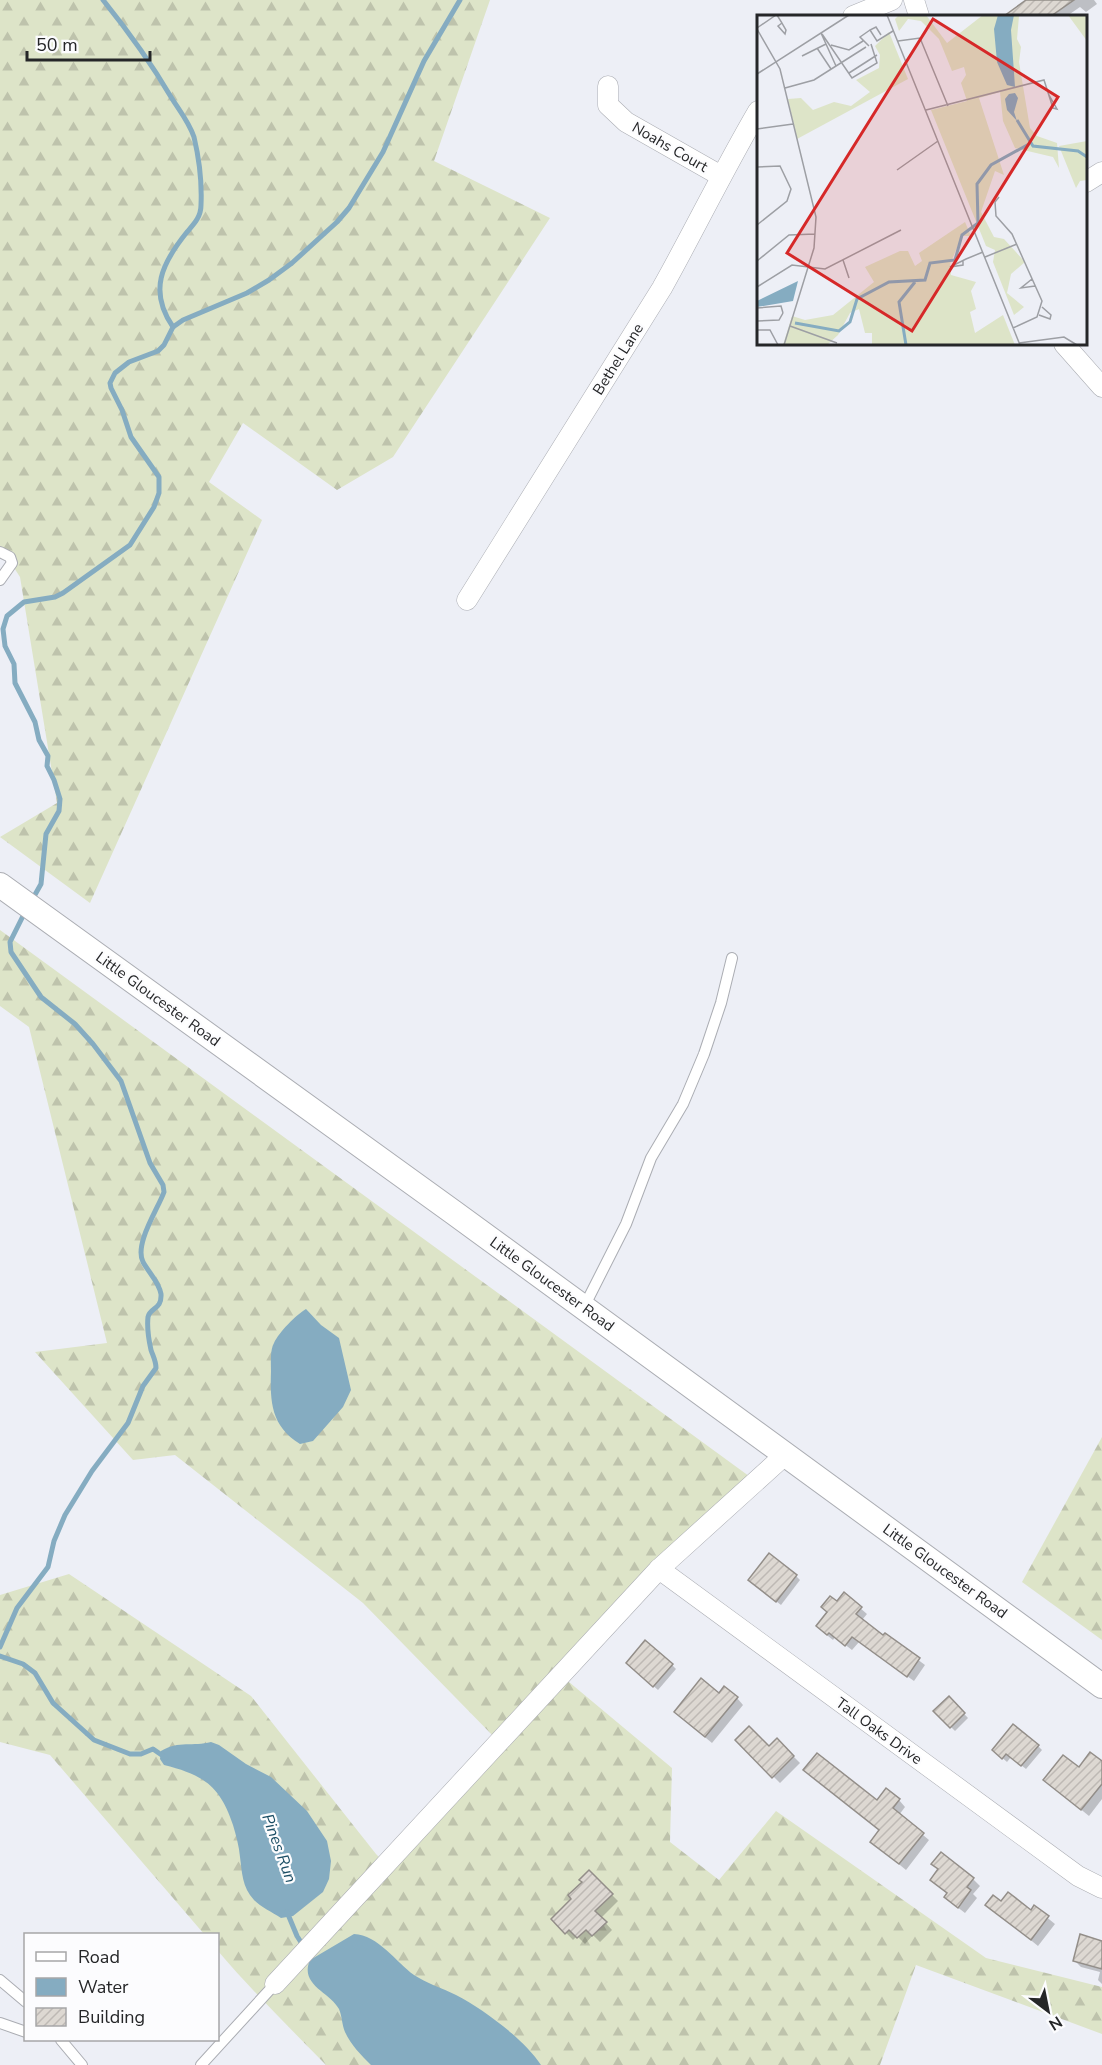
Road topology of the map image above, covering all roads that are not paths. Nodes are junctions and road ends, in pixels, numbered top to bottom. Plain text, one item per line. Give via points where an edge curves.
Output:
1 (892, 0) edge
2 (914, 0) edge
3 (855, 15) edge
4 (919, 15) edge
5 (608, 86) dead end
6 (757, 114) edge
7 (1102, 172) edge
8 (721, 176) junction
9 (1087, 181) edge
10 (1065, 345) edge
11 (1102, 387) edge
12 (0, 552) edge
13 (0, 580) edge
14 (467, 600) dead end
15 (0, 885) edge
16 (732, 958) dead end
17 (584, 1307) junction
18 (786, 1454) junction
19 (659, 1569) junction
20 (1102, 1686) edge
21 (1102, 1888) edge
22 (0, 1980) edge
23 (275, 1984) joint
24 (24, 2000) edge
25 (0, 2024) edge
26 (24, 2030) edge
27 (62, 2041) edge
28 (82, 2065) edge
29 (201, 2065) edge

1 - 3 street
2 - 4 street
5 - 8 street, Noahs Court via 608,105 626,122
6 - 8 street, Bethel Lane
7 - 9 street
8 - 14 street, Bethel Lane via 662,288
10 - 11 street
12 - 13 lane via 10,557 12,563
15 - 17 street, Little Gloucester Road
16 - 17 lane via 704,1054 683,1104 651,1158 626,1224
17 - 18 street, Little Gloucester Road
18 - 19 street
18 - 20 street, Little Gloucester Road
19 - 21 street, Tall Oaks Drive via 1068,1869
19 - 23 street
22 - 24 lane
23 - 29 lane
25 - 26 lane
27 - 28 lane

